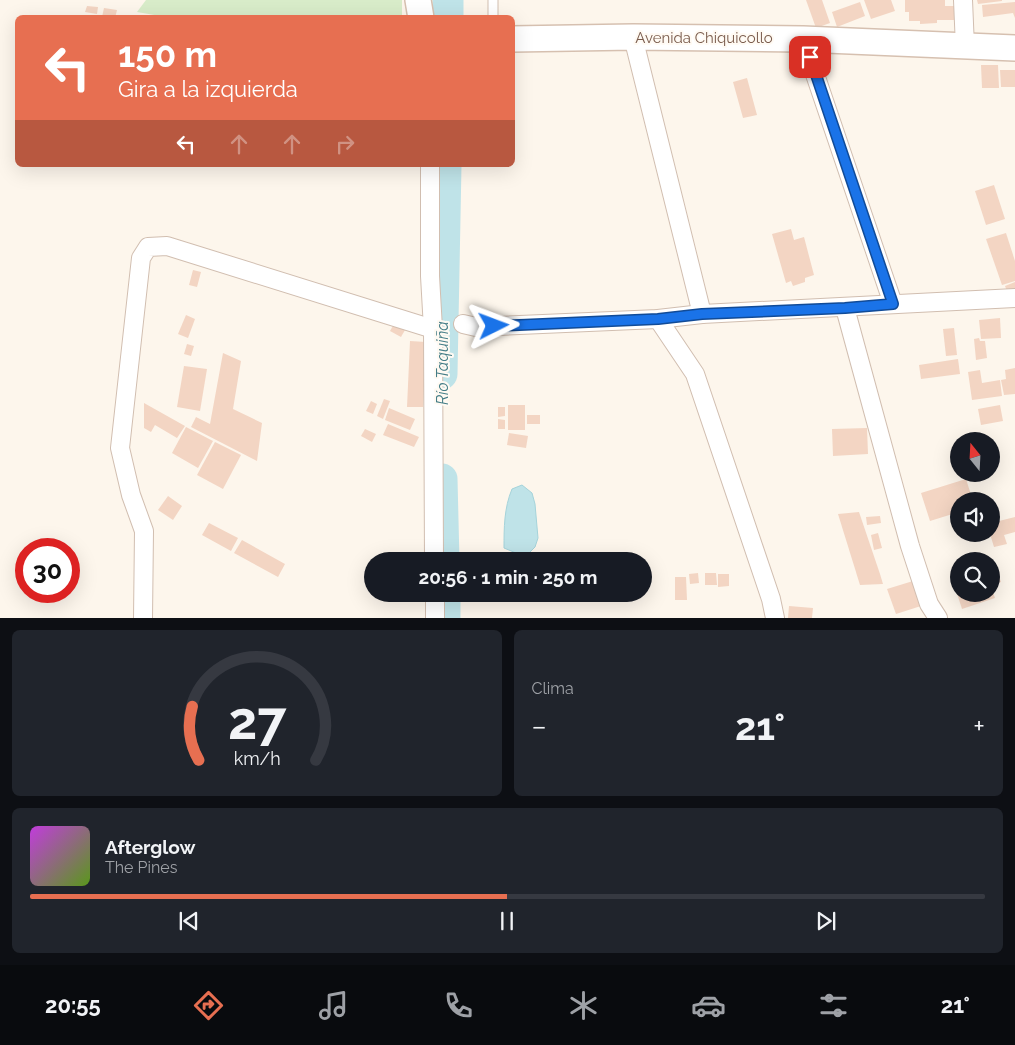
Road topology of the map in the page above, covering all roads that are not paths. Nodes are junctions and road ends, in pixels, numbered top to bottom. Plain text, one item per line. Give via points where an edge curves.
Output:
1 (418, 0) edge
2 (493, 0) edge
3 (964, 0) edge
4 (420, 15) edge
5 (493, 15) edge
6 (633, 37) junction
7 (804, 38) junction
8 (515, 39) edge
9 (965, 47) junction
10 (1015, 48) edge
11 (430, 167) edge
12 (1015, 298) edge
13 (893, 304) junction
14 (845, 308) junction
15 (702, 314) junction
16 (658, 319) junction
17 (463, 324) dead end
18 (433, 329) junction
19 (434, 552) edge
20 (435, 602) edge
21 (143, 618) edge
22 (435, 618) edge
23 (775, 618) edge
24 (938, 618) edge

1 - 4 main road
2 - 5 lane
3 - 9 street
6 - 7 main road, Avenida Chiquicollo
6 - 8 main road, Avenida Chiquicollo
6 - 15 street
7 - 9 main road, Avenida Chiquicollo
7 - 13 street
9 - 10 main road, Avenida Chiquicollo
11 - 18 street
12 - 13 street
13 - 14 street
14 - 15 street
14 - 24 street via 910,546 928,604
15 - 16 street
16 - 17 street via 476,327
16 - 23 street via 695,374
18 - 19 street
18 - 21 street via 167,246 148,247 141,258 120,448 130,495 144,531
20 - 22 street

